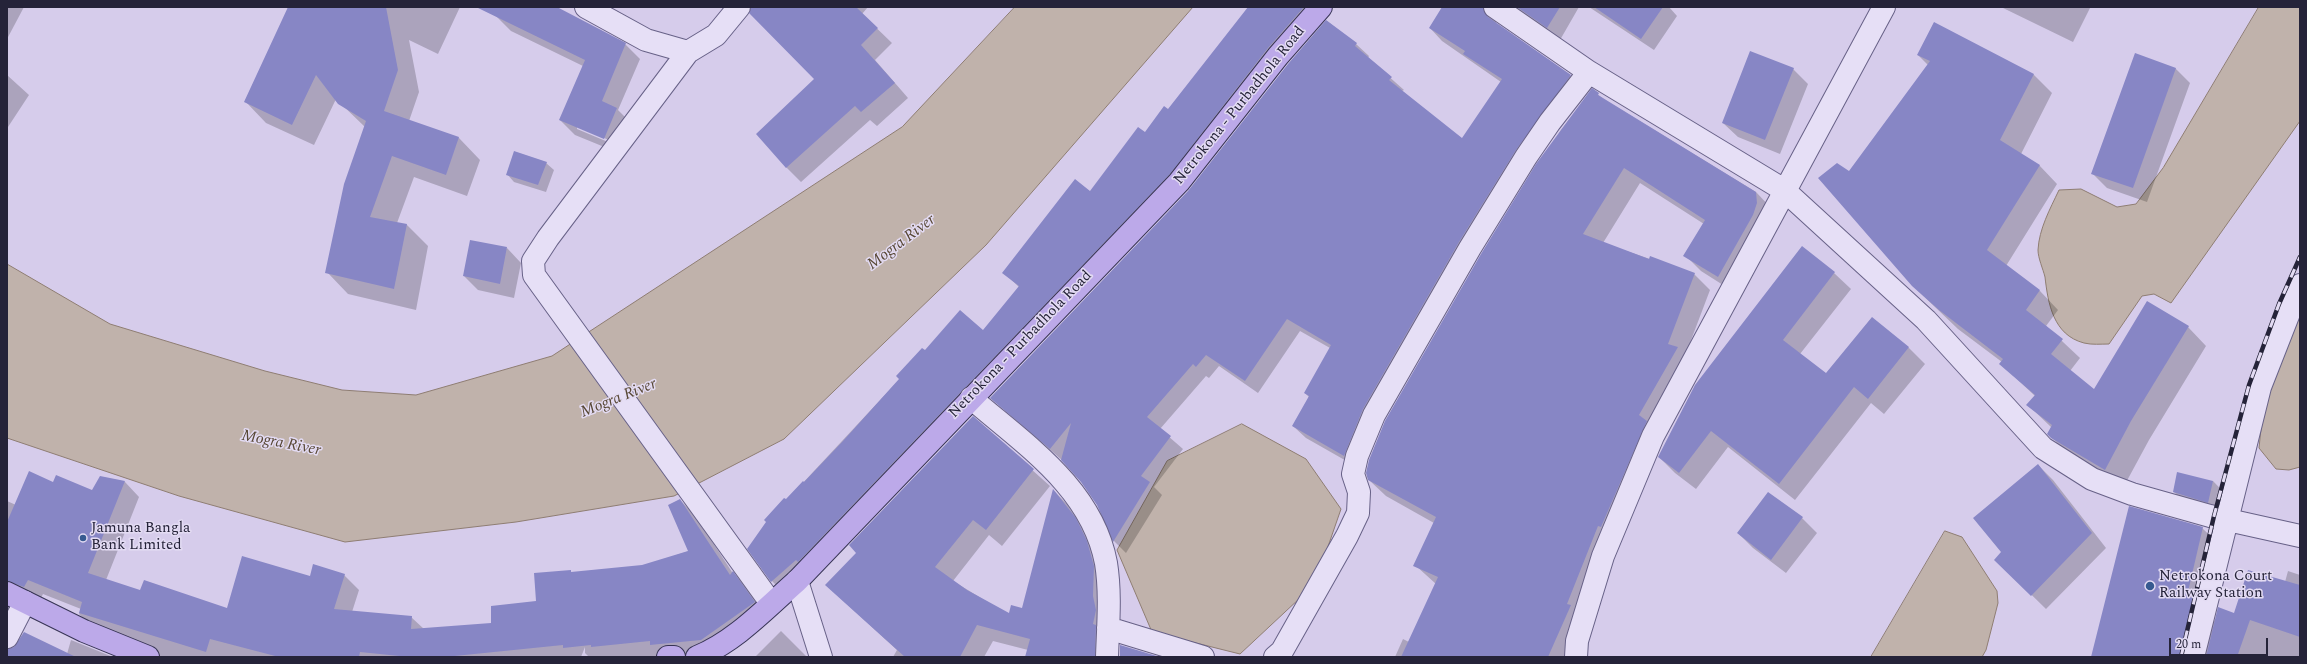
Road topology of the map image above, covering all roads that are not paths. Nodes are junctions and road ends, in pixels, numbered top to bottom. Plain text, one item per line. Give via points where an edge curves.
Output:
1 (586, 7) edge
2 (739, 7) edge
3 (1321, 7) edge
4 (1495, 7) edge
5 (1884, 7) edge
6 (688, 52) junction
7 (1589, 72) junction
8 (1784, 190) junction
9 (2300, 285) edge
10 (971, 398) junction
11 (2226, 519) junction
12 (2300, 536) edge
13 (797, 581) junction
14 (16, 597) edge
15 (771, 604) junction
16 (1108, 628) junction
17 (7, 637) edge
18 (148, 657) edge
19 (668, 657) edge
20 (674, 657) edge
21 (697, 657) edge
22 (821, 657) edge
23 (1107, 657) edge
24 (1203, 657) edge
25 (1275, 657) edge
26 (1576, 657) edge
27 (2193, 657) edge

1 - 6 street via 646,40
2 - 6 street via 716,35
3 - 10 main road, Netrokona - Purbadhola Road via 1278,56 1179,182
4 - 7 street
5 - 8 street
6 - 15 street via 548,238 534,261 534,275
7 - 8 street
7 - 25 street via 1526,157 1470,248 1374,415 1357,456 1353,474 1359,492 1358,513 1282,651
8 - 11 street via 1926,320 2043,448 2092,479 2132,494
8 - 26 street via 1653,436 1603,556 1577,641
9 - 11 street via 2260,387
10 - 13 main road, Netrokona - Purbadhola Road
10 - 16 street via 1060,474 1090,516 1099,536 1106,563 1109,594
11 - 12 street
11 - 27 street
13 - 15 main road, Netrokona - Purbadhola Road
13 - 22 street
14 - 17 street
14 - 18 main road via 84,631
15 - 21 main road, Netrokona - Purbadhola Road via 714,650
16 - 23 street
16 - 24 street
19 - 20 main road

